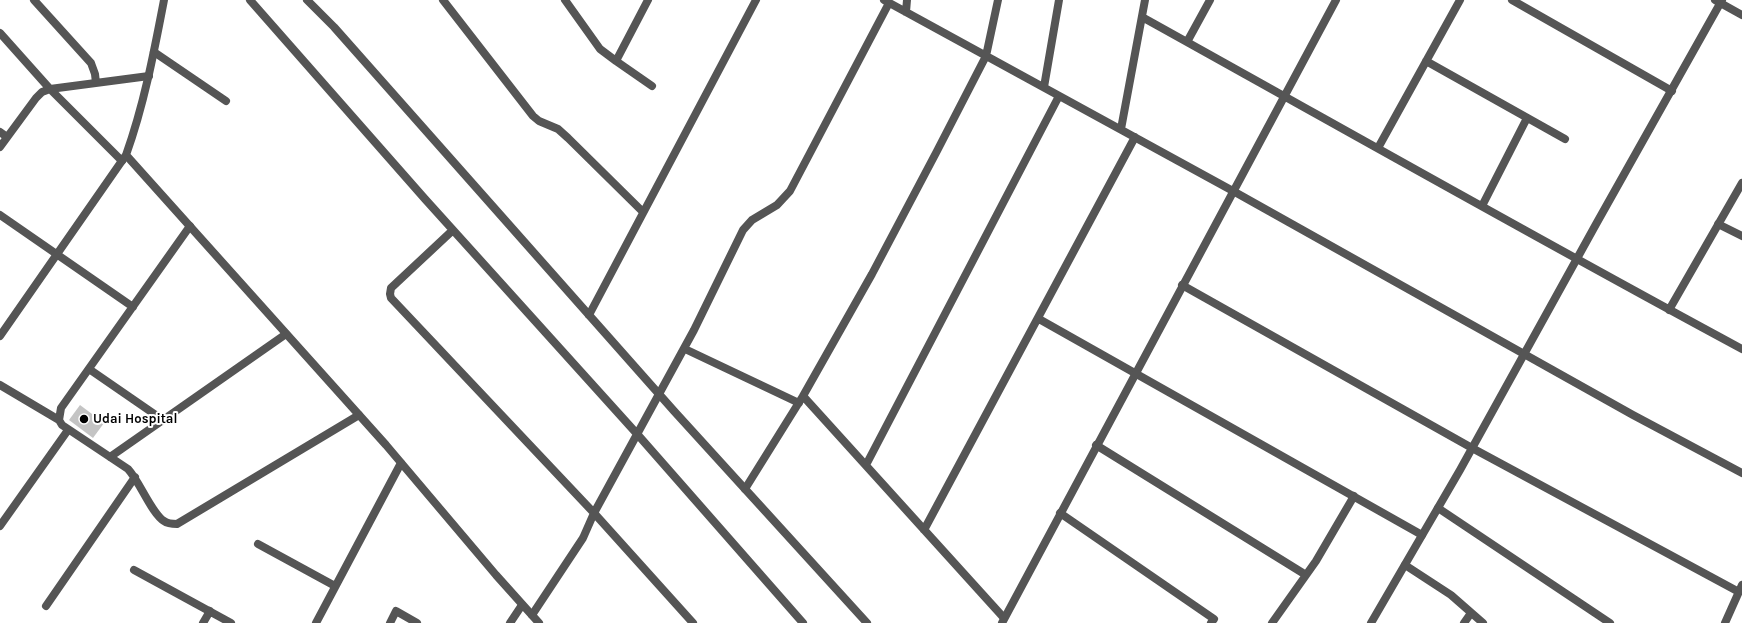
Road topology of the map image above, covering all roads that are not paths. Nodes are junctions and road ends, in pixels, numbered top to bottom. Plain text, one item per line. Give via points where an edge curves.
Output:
1 (34, 0) edge
2 (164, 0) edge
3 (250, 0) edge
4 (307, 0) edge
5 (443, 0) edge
6 (565, 0) edge
7 (648, 0) edge
8 (756, 0) edge
9 (908, 0) edge
10 (998, 0) edge
11 (1059, 0) edge
12 (1146, 0) edge
13 (1210, 0) edge
14 (1336, 0) edge
15 (1460, 0) edge
16 (1512, 0) edge
17 (887, 1) edge
18 (1719, 1) edge
19 (906, 12) junction
20 (1742, 16) edge
21 (1142, 17) junction
22 (0, 33) edge
23 (1187, 42) junction
24 (154, 52) junction
25 (986, 56) junction
26 (616, 61) junction
27 (1426, 61) junction
28 (149, 76) junction
29 (96, 83) junction
30 (652, 86) dead end
31 (1044, 88) junction
32 (50, 89) junction
33 (1672, 91) junction
34 (1059, 96) junction
35 (1284, 96) junction
36 (226, 101) dead end
37 (1527, 118) junction
38 (1121, 129) junction
39 (0, 132) edge
40 (1135, 137) junction
41 (7, 138) junction
42 (1565, 139) dead end
43 (0, 147) edge
44 (1378, 148) junction
45 (124, 158) junction
46 (1742, 183) edge
47 (1233, 191) junction
48 (1482, 206) junction
49 (643, 212) junction
50 (0, 215) edge
51 (1718, 224) junction
52 (190, 226) junction
53 (453, 230) junction
54 (1742, 236) edge
55 (56, 254) junction
56 (1576, 260) junction
57 (1182, 285) junction
58 (133, 307) junction
59 (1669, 310) junction
60 (589, 315) junction
61 (1039, 319) junction
62 (286, 334) junction
63 (0, 336) edge
64 (684, 348) junction
65 (1742, 349) edge
66 (1524, 354) junction
67 (89, 369) junction
68 (1135, 372) junction
69 (0, 385) edge
70 (660, 394) junction
71 (801, 399) junction
72 (359, 415) junction
73 (59, 420) junction
74 (162, 420) junction
75 (68, 430) junction
76 (638, 435) junction
77 (1096, 445) junction
78 (1472, 448) junction
79 (110, 457) junction
80 (402, 463) junction
81 (866, 465) junction
82 (1742, 473) edge
83 (134, 477) junction
84 (745, 489) junction
85 (1354, 496) junction
86 (1438, 508) junction
87 (1060, 513) junction
88 (594, 514) junction
89 (0, 526) edge
90 (924, 530) junction
91 (1422, 535) junction
92 (258, 544) dead end
93 (1405, 565) junction
94 (134, 570) dead end
95 (1306, 575) junction
96 (335, 586) junction
97 (1740, 589) edge
98 (522, 605) junction
99 (46, 606) dead end
100 (210, 612) junction
101 (1472, 613) junction
102 (532, 615) junction
103 (1003, 621) edge
104 (203, 623) edge
105 (231, 623) edge
106 (316, 623) edge
107 (390, 623) edge
108 (417, 623) edge
109 (510, 623) edge
110 (539, 623) edge
111 (693, 623) edge
112 (803, 623) edge
113 (867, 623) edge
114 (1211, 623) edge
115 (1272, 623) edge
116 (1371, 623) edge
117 (1464, 623) edge
118 (1483, 623) edge
119 (1610, 623) edge
120 (1725, 623) edge

1 - 29 street via 91,63
2 - 24 street
3 - 53 street
4 - 60 street via 340,33
5 - 49 street via 533,116 558,129
6 - 26 street via 600,49
7 - 26 street
8 - 49 street
9 - 19 street
10 - 25 street
11 - 31 street
12 - 21 street
13 - 23 street
14 - 35 street
15 - 27 street
16 - 33 street
17 - 19 street
17 - 64 street via 790,192 777,205 752,220 743,230
18 - 20 street
18 - 33 street
19 - 25 street
21 - 23 street
21 - 38 street
22 - 32 street
23 - 35 street
24 - 28 street
24 - 36 street
25 - 31 street
25 - 71 street via 872,274
26 - 30 street
27 - 37 street
27 - 44 street
28 - 29 street
28 - 45 street via 136,127
29 - 32 street
31 - 34 street
32 - 41 street via 36,98
32 - 45 street
33 - 56 street
34 - 38 street
34 - 81 street
35 - 44 street
35 - 47 street
37 - 42 street
37 - 48 street
38 - 40 street
39 - 41 street
40 - 47 street
40 - 61 street
41 - 43 street
44 - 48 street
45 - 52 street
45 - 55 street
46 - 51 street
47 - 57 street
47 - 66 street
48 - 56 street
49 - 60 street
50 - 55 street
51 - 54 street
51 - 59 street
52 - 58 street
52 - 62 street
53 - 76 street
53 - 88 street via 391,288 391,298
55 - 58 street
55 - 63 street
56 - 59 street
56 - 66 street
57 - 68 street
57 - 78 street
58 - 67 street
59 - 65 street
60 - 70 street
61 - 68 street
61 - 90 street
62 - 72 street
62 - 74 street
64 - 70 street
64 - 71 street
66 - 78 street
66 - 82 street
67 - 73 street via 61,408
67 - 74 street
68 - 77 street
68 - 85 street
69 - 73 street
70 - 76 street
70 - 84 street
71 - 81 street
71 - 84 street
72 - 80 street
72 - 83 street via 176,524 170,524 158,516
73 - 75 street
74 - 79 street
75 - 79 street
75 - 89 street
76 - 88 street
76 - 112 street
77 - 87 street
77 - 95 street
78 - 86 street
78 - 97 street
79 - 83 street
80 - 96 street
80 - 98 street
81 - 90 street
83 - 99 street
84 - 113 street
85 - 91 street
85 - 95 street
86 - 91 street
86 - 119 street
87 - 103 street
87 - 114 street via 1214,619
88 - 102 street via 583,538
88 - 111 street
90 - 103 street
91 - 93 street
92 - 96 street
93 - 101 street via 1451,595
93 - 116 street
94 - 100 street
95 - 115 street
96 - 106 street
97 - 120 street
98 - 102 street
98 - 109 street
100 - 104 street
100 - 105 street
101 - 117 street
101 - 118 street
102 - 110 street
107 - 108 street via 396,611

